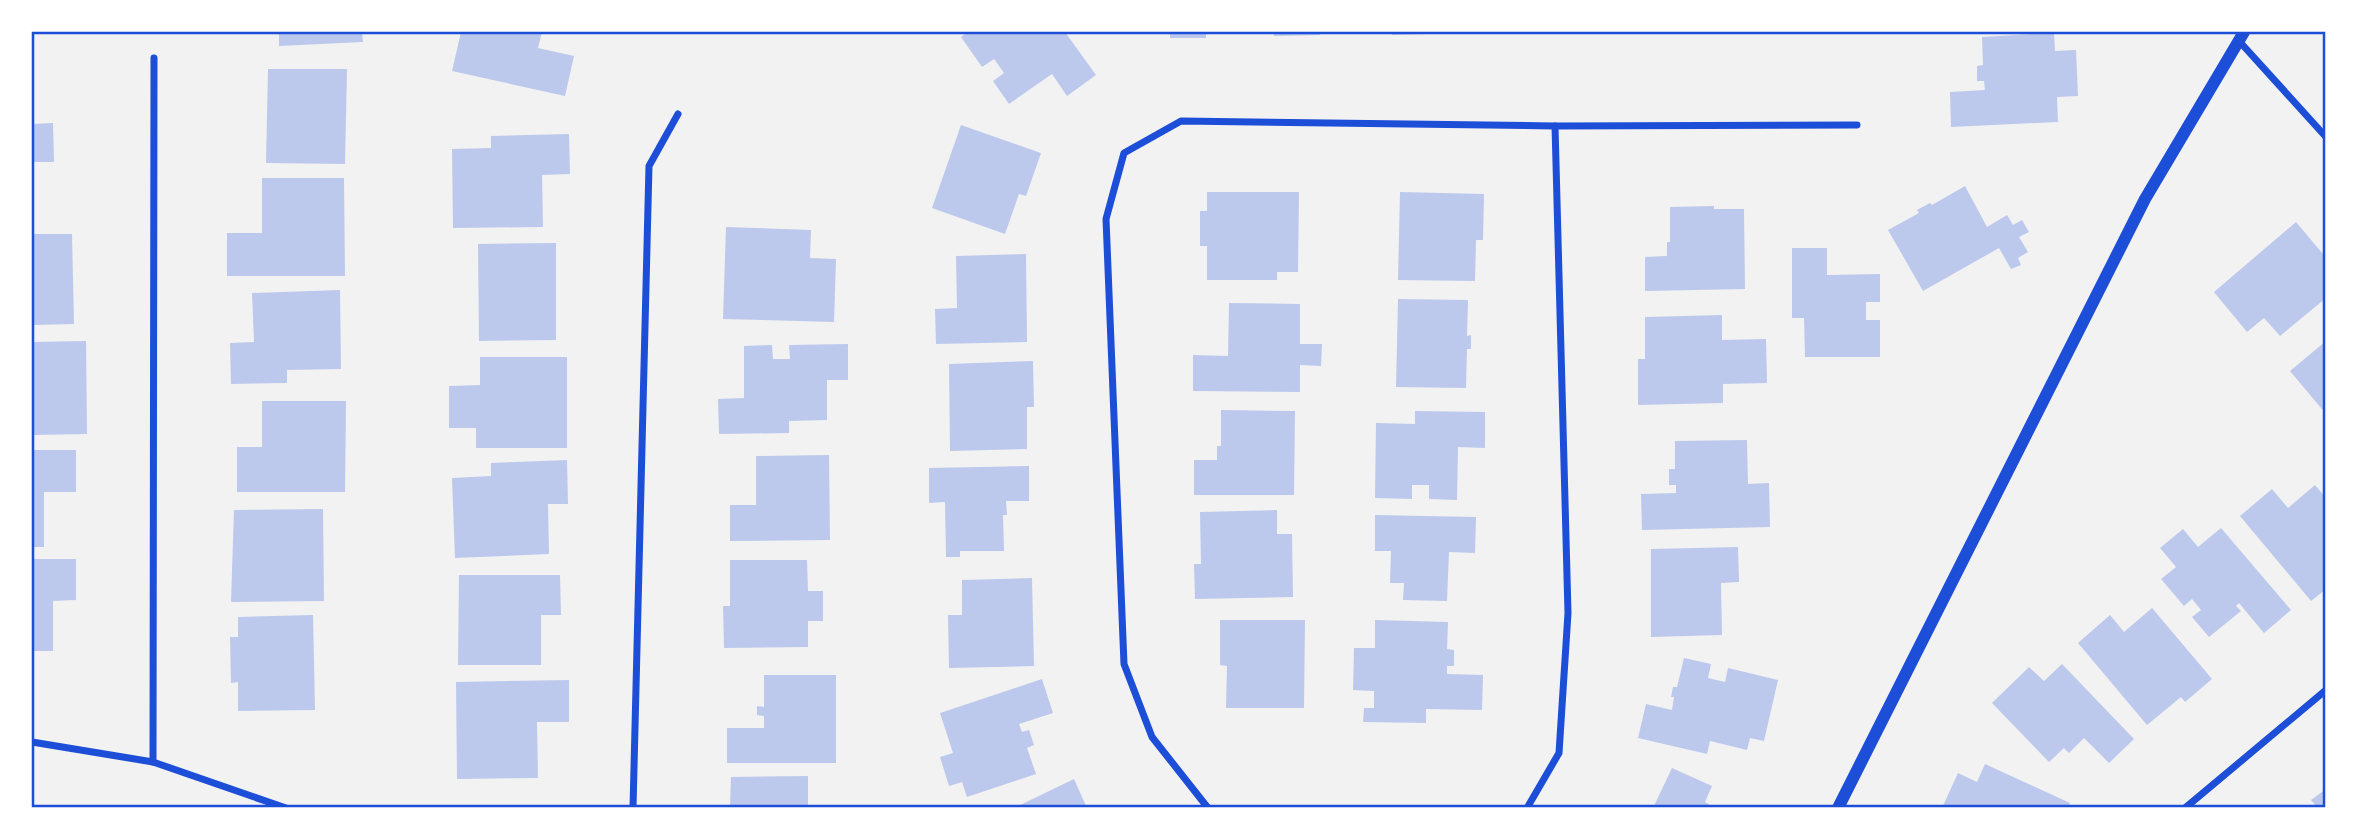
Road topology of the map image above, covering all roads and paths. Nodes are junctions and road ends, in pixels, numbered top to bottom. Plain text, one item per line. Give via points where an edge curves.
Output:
1 (2242, 36) edge
2 (154, 58) dead end
3 (678, 114) dead end
4 (1555, 125) junction
5 (1857, 125) dead end
6 (2326, 137) edge
7 (2326, 690) edge
8 (32, 742) edge
9 (153, 762) junction
10 (286, 807) edge
11 (633, 807) edge
12 (1208, 807) edge
13 (1527, 807) edge
14 (1838, 807) edge
15 (2185, 807) edge

1 - 6 street
1 - 14 street via 2146,199
2 - 9 street
3 - 11 street via 649,166
4 - 5 street
4 - 12 street via 1181,121 1124,153 1106,219 1125,664 1152,737
4 - 13 street via 1568,613 1559,753
7 - 15 street
8 - 9 street
9 - 10 street

